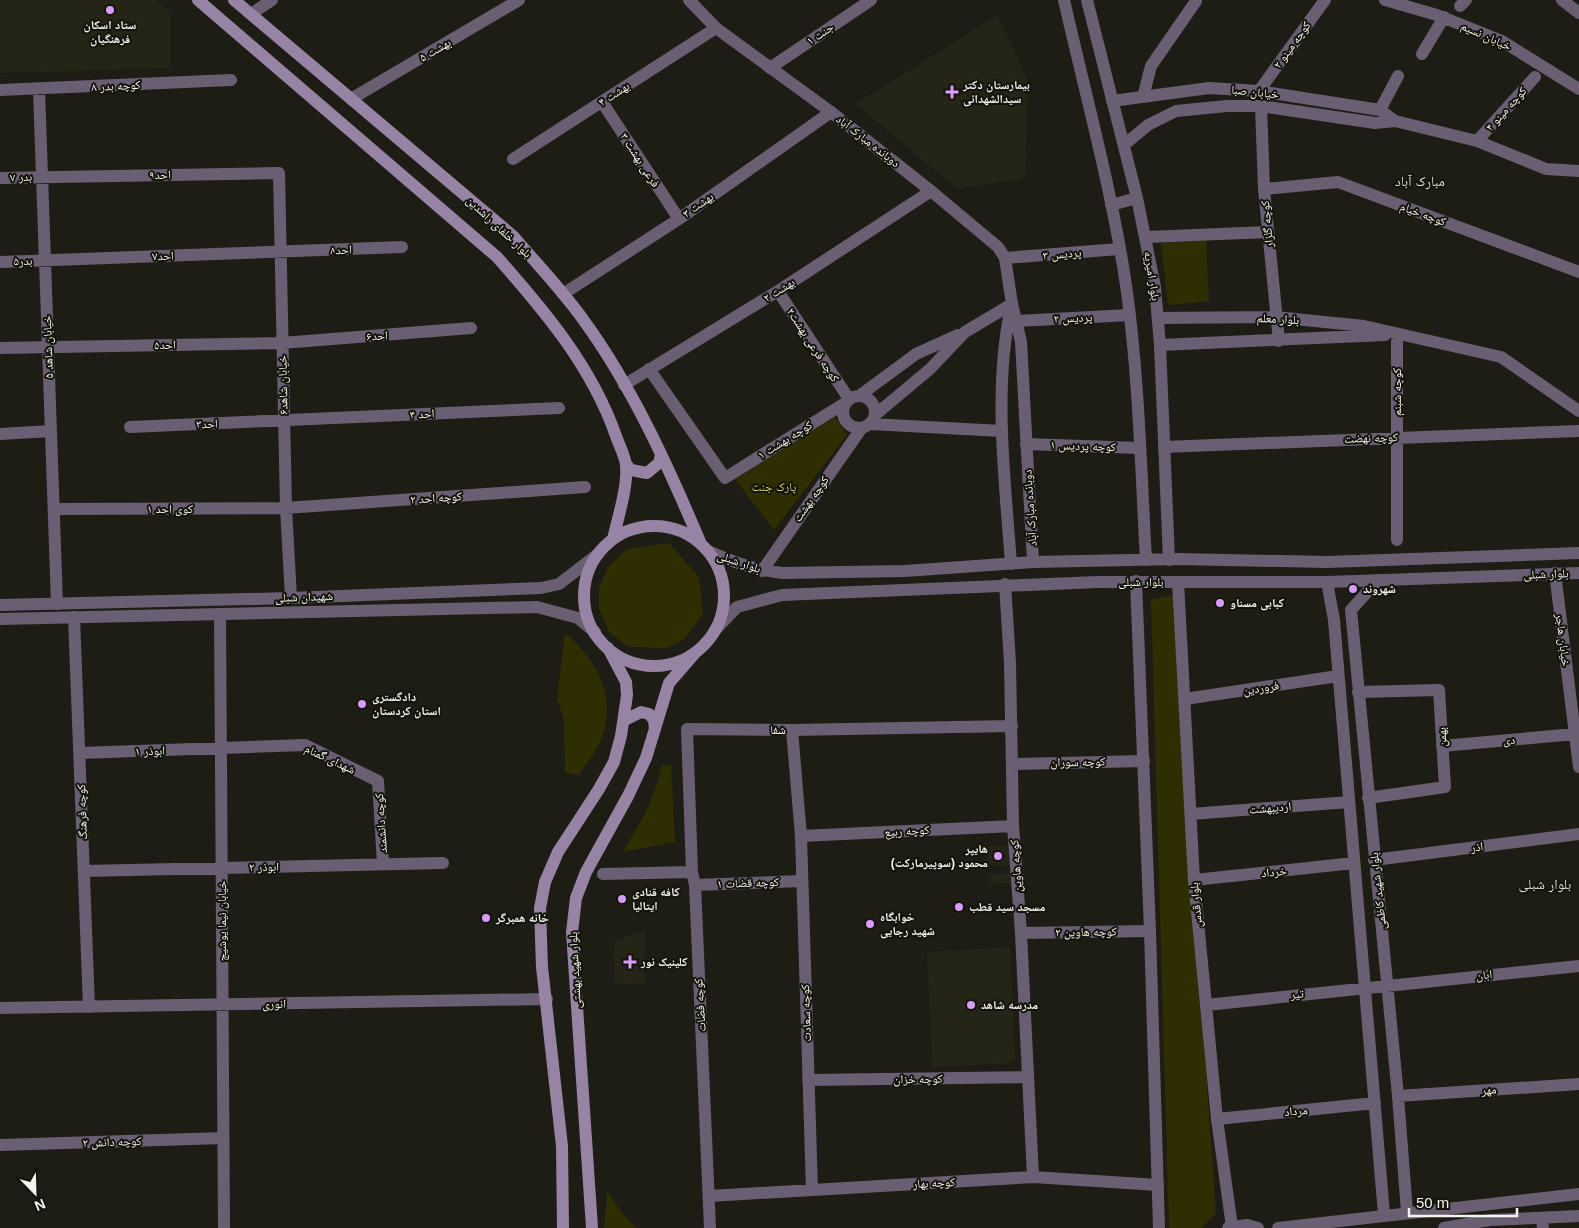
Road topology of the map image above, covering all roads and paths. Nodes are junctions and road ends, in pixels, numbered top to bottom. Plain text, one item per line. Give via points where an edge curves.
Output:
1 (198, 0) edge
2 (234, 0) edge
3 (272, 0) edge
4 (519, 0) edge
5 (690, 0) edge
6 (870, 0) edge
7 (1064, 0) edge
8 (1087, 0) edge
9 (1325, 0) edge
10 (1385, 0) edge
11 (1562, 0) edge
12 (1196, 1) dead end
13 (502, 4) edge
14 (1579, 13) edge
15 (250, 14) junction
16 (1444, 17) junction
17 (716, 28) junction
18 (1422, 54) dead end
19 (770, 68) junction
20 (1398, 76) dead end
21 (1535, 77) dead end
22 (231, 80) dead end
23 (1579, 89) edge
24 (0, 90) edge
25 (39, 90) junction
26 (1259, 91) junction
27 (1143, 97) junction
28 (351, 99) junction
29 (1112, 101) junction
30 (602, 102) junction
31 (1261, 106) junction
32 (1380, 110) junction
33 (831, 112) junction
34 (1395, 121) junction
35 (1477, 141) junction
36 (1124, 146) junction
37 (513, 159) dead end
38 (1579, 171) edge
39 (279, 173) joint
40 (42, 176) junction
41 (0, 178) edge
42 (1264, 189) junction
43 (931, 191) junction
44 (1137, 198) junction
45 (1111, 205) junction
46 (679, 219) junction
47 (1268, 232) junction
48 (1146, 237) junction
49 (402, 247) dead end
50 (1119, 249) junction
51 (280, 252) junction
52 (1005, 258) junction
53 (45, 260) junction
54 (0, 262) edge
55 (1579, 272) edge
56 (778, 291) junction
57 (563, 294) junction
58 (1012, 304) junction
59 (1129, 315) junction
60 (1275, 317) junction
61 (1158, 318) junction
62 (1016, 321) junction
63 (471, 328) dead end
64 (965, 332) junction
65 (1397, 334) junction
66 (1279, 341) junction
67 (282, 343) junction
68 (1160, 345) junction
69 (48, 347) junction
70 (0, 348) edge
71 (649, 369) junction
72 (624, 385) junction
73 (851, 399) junction
74 (559, 408) dead end
75 (1579, 410) edge
76 (284, 421) junction
77 (869, 423) junction
78 (130, 427) dead end
79 (51, 431) junction
80 (1002, 431) junction
81 (1579, 431) edge
82 (0, 434) edge
83 (1397, 438) junction
84 (1026, 444) junction
85 (1164, 447) junction
86 (1139, 448) junction
87 (661, 455) junction
88 (626, 464) junction
89 (586, 487) dead end
90 (286, 508) junction
91 (54, 509) junction
92 (613, 540) junction
93 (1397, 540) dead end
94 (705, 547) junction
95 (1579, 553) edge
96 (598, 554) junction
97 (1146, 560) junction
98 (1169, 560) junction
99 (1034, 562) junction
100 (1011, 564) junction
101 (762, 571) junction
102 (1555, 573) junction
103 (1579, 573) edge
104 (1378, 580) junction
105 (1136, 581) junction
106 (1178, 582) junction
107 (1327, 582) junction
108 (1005, 584) junction
109 (501, 589) junction
110 (290, 598) junction
111 (57, 604) junction
112 (0, 605) edge
113 (504, 607) junction
114 (220, 614) junction
115 (74, 617) junction
116 (0, 619) edge
117 (716, 630) junction
118 (594, 632) junction
119 (608, 648) junction
120 (695, 652) junction
121 (1338, 676) junction
122 (1358, 692) junction
123 (1185, 700) junction
124 (1575, 704) edge
125 (625, 720) junction
126 (1012, 726) junction
127 (655, 730) junction
128 (792, 730) junction
129 (1575, 734) junction
130 (1442, 746) junction
131 (221, 749) junction
132 (80, 753) junction
133 (1144, 761) junction
134 (1012, 764) junction
135 (1579, 767) edge
136 (378, 781) joint
137 (1368, 798) junction
138 (1349, 802) junction
139 (1191, 814) junction
140 (1013, 826) junction
141 (1579, 834) edge
142 (801, 836) junction
143 (1374, 860) junction
144 (443, 863) dead end
145 (1354, 863) junction
146 (383, 864) junction
147 (221, 868) junction
148 (84, 871) junction
149 (692, 872) junction
150 (603, 874) dead end
151 (1194, 880) junction
152 (801, 881) junction
153 (696, 885) junction
154 (1150, 931) junction
155 (1021, 933) junction
156 (1579, 966) edge
157 (1388, 985) junction
158 (1365, 986) junction
159 (547, 1000) junction
160 (1206, 1004) junction
161 (222, 1005) junction
162 (89, 1007) junction
163 (0, 1008) edge
164 (1028, 1077) junction
165 (808, 1080) junction
166 (1579, 1084) edge
167 (1398, 1096) junction
168 (1375, 1104) junction
169 (1217, 1118) junction
170 (223, 1138) junction
171 (0, 1145) edge
172 (1033, 1178) junction
173 (1158, 1185) junction
174 (812, 1190) junction
175 (1579, 1194) edge
176 (709, 1196) junction
177 (1407, 1212) junction
178 (1384, 1215) junction
179 (1579, 1216) edge
180 (1543, 1223) edge
181 (1230, 1227) edge
182 (224, 1228) edge
183 (563, 1228) edge
184 (592, 1228) edge
185 (710, 1228) edge
186 (1159, 1228) edge
187 (1258, 1228) edge
188 (1278, 1228) edge
189 (1444, 1228) edge

1 - 88 main road, بلوار خلفای راشدین via 497,257 532,296 585,368 612,423
2 - 15 main road, بلوار خلفای راشدین
3 - 15 street
4 - 13 street, بهشت ۵
5 - 17 street, دوبانده مبارک آباد
6 - 19 street, جنت ۱
7 - 45 street
8 - 29 street, بلوار امیریه
9 - 26 street, کوچه مینو ۲
10 - 16 street, خیابان نسیم
11 - 14 street
12 - 27 street via 1151,66
13 - 28 street, بهشت ۵
15 - 28 main road, بلوار خلفای راشدین
16 - 18 street
16 - 23 street, خیابان نسیم via 1502,41
17 - 19 street, دوبانده مبارک آباد
17 - 30 street, بهشت ۴
19 - 33 street, دوبانده مبارک آباد
20 - 32 street
21 - 35 street, کوچه مینو ۴
22 - 25 street, کوچه بدر ۸
24 - 25 street, کوچه بدر ۸
25 - 40 street, خیابان شاهد ۵
26 - 27 street, خیابان صبا via 1209,88
26 - 32 street, خیابان صبا
27 - 29 street, خیابان صبا
28 - 57 main road, بلوار خلفای راشدین via 512,236
29 - 36 street, بلوار امیریه
30 - 37 street, بهشت ۴
30 - 46 street, فرعی بهشت ۳
31 - 34 street, خیابان صبا via 1375,123
31 - 36 street, خیابان صبا via 1176,111 1148,125
31 - 42 street, کوچه گلزار
32 - 34 street, خیابان صبا
33 - 43 street, دوبانده مبارک آباد
33 - 46 street, بهشت ۳
34 - 35 street, خیابان صبا
35 - 38 street, خیابان صبا via 1546,169
36 - 44 street, بلوار امیریه
39 - 40 street, احد۹
39 - 51 street, خیابان شاهد۶
40 - 41 street, بدر ۷
40 - 53 street, خیابان شاهد ۵
42 - 47 street, کوچه گلزار
42 - 55 street, کوچه خیام via 1338,182
43 - 52 street, دوبانده مبارک آباد via 998,247
43 - 56 street, بهشت ۲
44 - 45 street
44 - 48 street, بلوار امیریه
45 - 50 street
46 - 57 street, بهشت ۳
47 - 48 street
47 - 60 street, کوچه گلزار
48 - 61 street, بلوار امیریه
49 - 51 street, احد۸
50 - 52 street, پردیس ۳
50 - 59 street
51 - 53 street, احد۷
51 - 67 street, خیابان شاهد۶
52 - 58 street, دوبانده مبارک آباد
53 - 54 street, بدر۵
53 - 69 street, خیابان شاهد ۵
56 - 71 street, بهشت ۲
56 - 73 street, کوچه فرعی بهشت۲
57 - 72 main road, بلوار خلفای راشدین
58 - 62 street, دوبانده مبارک آباد
58 - 64 street
58 - 80 street, دوبانده مبارک آباد via 1005,334
59 - 62 street, پردیس ۲
59 - 86 street
60 - 61 street, بلوار معلم
60 - 65 street, بلوار معلم via 1364,326
60 - 66 street, کوچه گلزار
61 - 68 street, بلوار امیریه
62 - 84 street, دوبانده مبارک آباد via 1021,342
63 - 67 street, احد۶
64 - 73 street, کوچه بهشت ۱ via 916,354
64 - 77 street, کوچه بهشت via 930,369
65 - 66 street, بلوار معلم
65 - 75 street, بلوار معلم via 1501,357
65 - 83 street, کوچه شبنم
66 - 68 street, بلوار معلم
67 - 69 street, احد۵
67 - 76 street, خیابان شاهد۶
68 - 85 street, بلوار امیریه
69 - 70 street, احد۵
69 - 79 street, خیابان شاهد ۵
71 - 72 street, بهشت ۲
71 - 73 street, کوچه بهشت ۱ via 725,478
72 - 87 main road, بلوار خلفای راشدین
73 - 77 street via 865,397 873,404
73 - 77 street via 843,408 843,418 850,426
74 - 76 street, احد ۴
76 - 78 street, احد۳
76 - 90 street, خیابان شاهد۶
77 - 80 street
77 - 101 street, کوچه بهشت
79 - 82 street
79 - 91 street, خیابان شاهد ۵
80 - 100 street, دوبانده مبارک آباد
81 - 83 street, کوچه نهضت
83 - 85 street, کوچه نهضت
83 - 93 street, کوچه شبنم
84 - 86 street, کوچه پردیس ۱
84 - 99 street, دوبانده مبارک آباد
85 - 98 street, بلوار امیریه
86 - 97 street
87 - 88 main road via 659,463 647,473 632,470
87 - 94 main road, بلوار خلفای راشدین
88 - 92 main road, بلوار خلفای راشدین
89 - 90 street, کوچه احد ۲
90 - 91 street, کوی احد ۱
90 - 110 street, خیابان شاهد۶
91 - 111 street, خیابان شاهد ۵
92 - 94 main road via 630,530 648,526 667,527 685,533
92 - 96 main road
94 - 101 street, بلوار شبلی via 738,564
94 - 117 main road via 719,569 724,589 723,610
95 - 98 street, بلوار شبلی via 1327,562
96 - 109 street, شهیدان شبلی via 559,584
96 - 118 main road via 588,573 584,593 586,614
97 - 98 street, بلوار شبلی
97 - 99 street, بلوار شبلی
99 - 100 street, بلوار شبلی
100 - 101 street, بلوار شبلی via 905,570
102 - 103 street, بلوار شبلی
102 - 104 street, بلوار شبلی
102 - 124 street, خیابان هاجر
104 - 107 street, بلوار شبلی
104 - 122 street, بلوار شهید کاظمی via 1351,610
105 - 106 street, بلوار شبلی
105 - 108 street, بلوار شبلی
105 - 133 street
106 - 107 street, بلوار شبلی
106 - 123 street, بلوار قدس
107 - 121 street, بلوار شهید کاظمی via 1334,620
108 - 117 street, بلوار شبلی via 782,595 737,607
108 - 126 street, کوچه هاوین
109 - 110 street, شهیدان شبلی
109 - 113 street via 509,594 510,599
110 - 111 street, شهیدان شبلی
111 - 112 street, شهیدان شبلی
113 - 114 street, شهیدان شبلی
113 - 118 street, شهیدان شبلی via 537,607 578,618
114 - 115 street, شهیدان شبلی
114 - 131 street, خیابان نیما یوشیج
115 - 116 street, شهیدان شبلی
115 - 132 street, کوچه فرهنگ
117 - 120 main road
118 - 119 main road
119 - 120 main road via 641,665 660,666 678,662
119 - 125 main road via 626,682
120 - 127 main road, بلوار شهید بهشتی via 669,682
121 - 123 street, فروردین
121 - 138 street, بلوار شهید کاظمی
122 - 130 street, بهمن via 1439,690
122 - 137 street, بلوار شهید کاظمی
123 - 139 street, بلوار قدس
124 - 129 street, خیابان هاجر
125 - 127 main road via 641,712 649,714 654,720
125 - 159 main road via 614,762 558,852 545,882 540,908 540,942
126 - 128 street, شفا
126 - 134 street, کوچه هاوین
127 - 184 main road, بلوار شهید بهشتی via 646,758 586,872 576,898 572,932
128 - 142 street, کوچه سعادت
128 - 149 street, شفا via 687,729
129 - 130 street, دی
129 - 135 street, خیابان هاجر
130 - 137 street, بهمن via 1445,787
131 - 132 street, ابوذر ۱
131 - 136 street, شهدای گمنام via 305,745
131 - 147 street, خیابان نیما یوشیج
132 - 148 street, کوچه فرهنگ
133 - 134 street, کوچه سوران
133 - 154 street
134 - 140 street, کوچه هاوین
136 - 146 street, کوچه دانشمند
137 - 143 street, بلوار شهید کاظمی
138 - 139 street, اردیبهشت
138 - 145 street, بلوار شهید کاظمی
139 - 151 street, بلوار قدس
140 - 142 street, کوچه ربیع
140 - 155 street, کوچه هاوین
141 - 143 street, اذر
142 - 152 street, کوچه سعادت
143 - 157 street, بلوار شهید کاظمی
144 - 146 street, ابوذر ۲
145 - 151 street, خرداد
145 - 158 street, بلوار شهید کاظمی
146 - 147 street, ابوذر ۲
147 - 148 street, ابوذر ۲
147 - 161 street, خیابان نیما یوشیج
148 - 162 street, کوچه فرهنگ
149 - 150 street
149 - 153 street, کوچه فضات
151 - 160 street, بلوار قدس
152 - 153 street, کوچه قضات ۱
152 - 165 street, کوچه سعادت
153 - 176 street, کوچه فضات
154 - 155 street, کوچه هاوین ۲
154 - 173 street
155 - 164 street, کوچه هاوین
156 - 157 street, ابان
157 - 158 street, تیر
157 - 167 street, بلوار شهید کاظمی
158 - 160 street, تیر
158 - 168 street, بلوار شهید کاظمی
159 - 161 street, انوری
159 - 183 main road via 562,1146
160 - 169 street, بلوار قدس
161 - 162 street, انوری
161 - 170 street, خیابان نیما یوشیج
162 - 163 street, انوری
164 - 165 street, کوچه خزان
164 - 172 street, کوچه هاوین
165 - 174 street, کوچه سعادت
166 - 167 street, مهر
167 - 177 street, بلوار شهید کاظمی
168 - 169 street, مرداد
168 - 178 street, بلوار شهید کاظمی
169 - 181 street, بلوار قدس
170 - 171 street, کوچه دانش ۲
170 - 182 street, خیابان نیما یوشیج
172 - 173 street, کوچه بهار
172 - 174 street, کوچه بهار
173 - 186 street
174 - 176 street, کوچه بهار
175 - 177 street
176 - 185 street, کوچه فضات
177 - 178 street
178 - 188 street
179 - 180 street
180 - 189 street via 1490,1220
181 - 187 street

